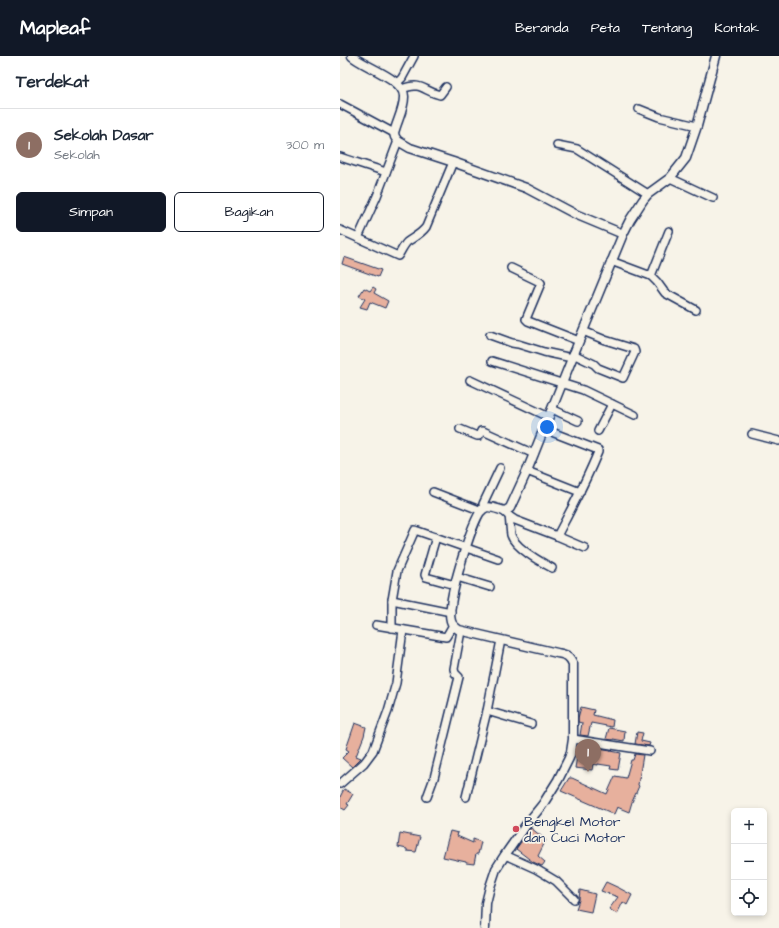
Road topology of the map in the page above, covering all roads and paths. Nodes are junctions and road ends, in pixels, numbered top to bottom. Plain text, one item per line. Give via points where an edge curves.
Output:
1 (352, 56) edge
2 (414, 56) edge
3 (716, 56) edge
4 (400, 86) junction
5 (446, 87) dead end
6 (340, 104) edge
7 (639, 109) dead end
8 (697, 126) junction
9 (394, 133) junction
10 (398, 141) junction
11 (557, 144) dead end
12 (340, 157) edge
13 (453, 162) junction
14 (386, 172) junction
15 (670, 178) junction
16 (648, 194) junction
17 (713, 198) dead end
18 (340, 230) edge
19 (669, 231) dead end
20 (623, 234) junction
21 (358, 238) junction
22 (612, 261) junction
23 (511, 268) dead end
24 (651, 276) junction
25 (696, 310) dead end
26 (583, 331) junction
27 (490, 335) dead end
28 (579, 341) junction
29 (573, 356) junction
30 (492, 361) dead end
31 (470, 380) dead end
32 (562, 384) junction
33 (612, 404) junction
34 (550, 413) junction
35 (635, 415) dead end
36 (578, 421) dead end
37 (460, 429) dead end
38 (544, 429) junction
39 (598, 431) dead end
40 (752, 434) dead end
41 (779, 441) edge
42 (534, 454) junction
43 (500, 468) dead end
44 (527, 471) junction
45 (433, 492) dead end
46 (580, 492) junction
47 (483, 510) junction
48 (506, 513) junction
49 (557, 536) junction
50 (436, 537) junction
51 (466, 548) junction
52 (585, 548) dead end
53 (498, 559) dead end
54 (552, 568) dead end
55 (456, 581) junction
56 (490, 587) dead end
57 (392, 600) junction
58 (451, 612) junction
59 (376, 625) dead end
60 (453, 625) junction
61 (392, 628) junction
62 (403, 630) junction
63 (462, 631) junction
64 (501, 640) junction
65 (487, 710) junction
66 (531, 724) dead end
67 (573, 739) junction
68 (650, 751) dead end
69 (340, 784) edge
70 (427, 797) dead end
71 (466, 797) dead end
72 (505, 855) junction
73 (574, 899) dead end
74 (485, 928) edge

1 - 4 street
2 - 4 street
3 - 8 street
4 - 5 street via 421,87 440,95
4 - 9 street via 404,93 403,104
6 - 9 street
7 - 8 street via 659,117
8 - 15 street via 686,158
9 - 10 street
10 - 13 street via 410,148
10 - 14 street
11 - 16 street via 577,149
12 - 14 street
13 - 20 street via 526,188 575,214
13 - 21 street via 426,227 406,243 398,256
14 - 21 street
15 - 16 street
15 - 17 street
16 - 20 street
18 - 21 street
19 - 24 street
20 - 22 street
22 - 24 street
22 - 26 street
23 - 28 street via 541,283 526,319
24 - 25 street via 665,293
26 - 28 street
26 - 29 street via 634,349 635,352 623,378
27 - 29 street via 544,352
28 - 29 street
29 - 32 street
30 - 32 street
31 - 34 street
32 - 33 street via 583,390
32 - 34 street
33 - 35 street
33 - 39 street
34 - 36 street
34 - 38 street
37 - 42 street via 477,436 483,431
38 - 42 street
38 - 46 street via 598,450
40 - 41 street
42 - 44 street
43 - 47 street via 483,504
44 - 46 street
44 - 48 street
45 - 47 street
46 - 49 street
47 - 48 street via 489,507
47 - 51 street via 476,520
48 - 49 street via 515,520
48 - 54 street via 511,536 534,558
49 - 52 street
50 - 51 street
50 - 55 street via 425,575
50 - 57 street via 415,530 397,571
51 - 53 street
51 - 55 street
55 - 56 street
55 - 58 street
57 - 58 street
57 - 61 street
58 - 60 street
59 - 61 street
60 - 62 street via 446,637
60 - 63 street
61 - 62 street
62 - 69 street via 396,683 373,751 364,763
63 - 64 street
63 - 70 street via 454,669 459,677
64 - 65 street
64 - 67 street via 570,658 573,664
65 - 66 street
65 - 71 street
67 - 68 street
67 - 72 street via 569,758 558,780
72 - 73 street via 556,881
72 - 74 street via 496,868 490,887 486,903

